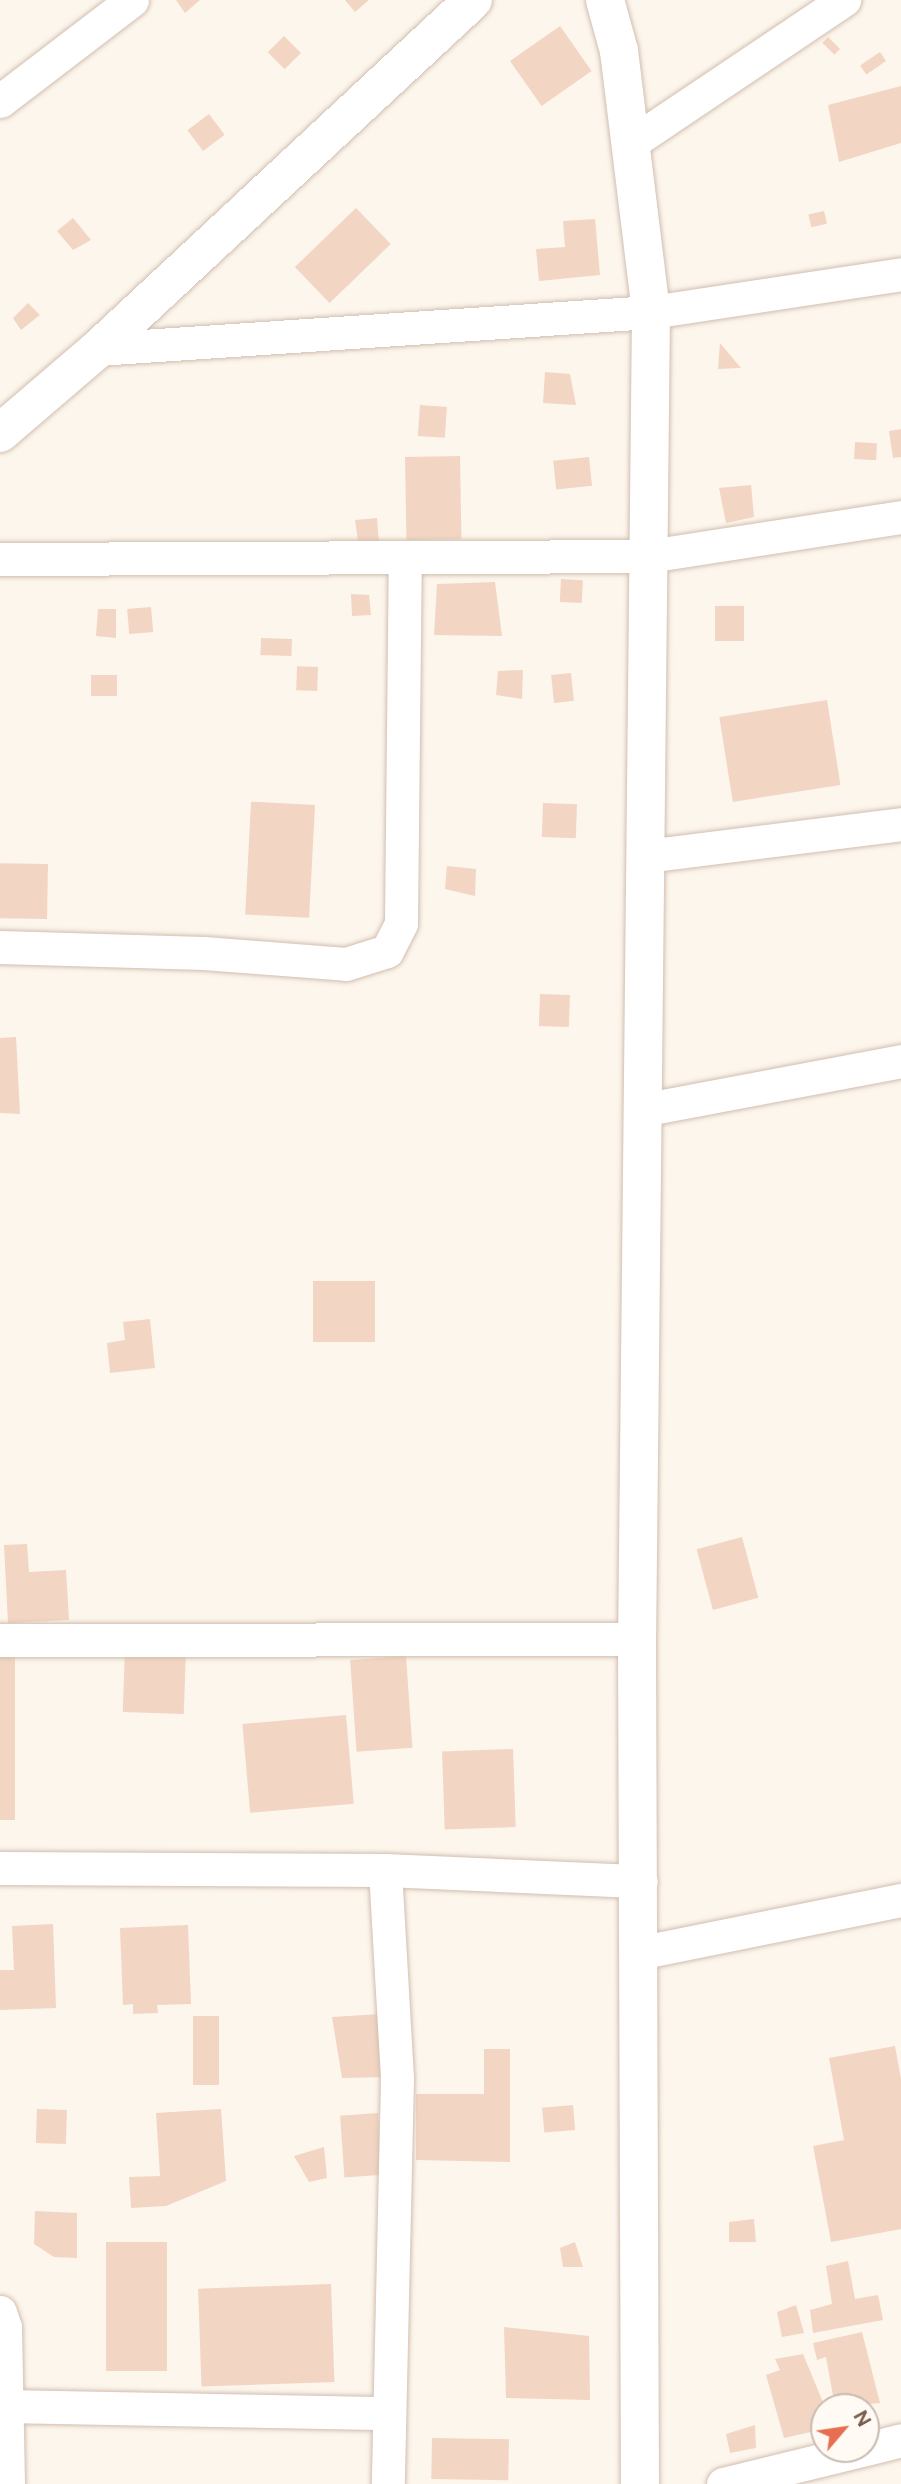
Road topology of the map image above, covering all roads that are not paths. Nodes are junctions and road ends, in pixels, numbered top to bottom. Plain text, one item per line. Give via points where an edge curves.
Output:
1 (132, 0) edge
2 (472, 0) edge
3 (606, 0) edge
4 (844, 0) edge
5 (0, 102) edge
6 (631, 144) junction
7 (901, 274) edge
8 (652, 312) junction
9 (98, 349) junction
10 (0, 433) edge
11 (901, 517) edge
12 (649, 555) junction
13 (405, 558) junction
14 (0, 559) edge
15 (901, 824) edge
16 (645, 856) junction
17 (0, 947) edge
18 (901, 1061) edge
19 (642, 1110) junction
20 (637, 1639) junction
21 (0, 1640) edge
22 (0, 1868) edge
23 (385, 1870) junction
24 (641, 1881) junction
25 (901, 1900) edge
26 (638, 1953) junction
27 (2, 2322) edge
28 (7, 2406) junction
29 (387, 2413) junction
30 (901, 2440) edge
31 (880, 2445) edge
32 (810, 2463) edge
33 (8, 2484) edge
34 (388, 2484) edge
35 (640, 2484) edge
36 (723, 2484) edge

1 - 5 street
2 - 9 street
3 - 6 street via 619,51
4 - 6 street
6 - 8 street
7 - 8 street
8 - 9 street
8 - 12 street
9 - 10 street
11 - 12 street
12 - 13 street
12 - 16 street
13 - 14 street
13 - 17 street via 401,923 387,951 346,964 204,953
15 - 16 street
16 - 19 street
18 - 19 street
19 - 20 street
20 - 21 street
20 - 24 street
22 - 23 street
23 - 24 street
23 - 29 street via 397,2078
24 - 26 street
25 - 26 street
26 - 35 street
27 - 28 street
28 - 29 street
28 - 33 street
29 - 34 street
30 - 31 street
32 - 36 street

